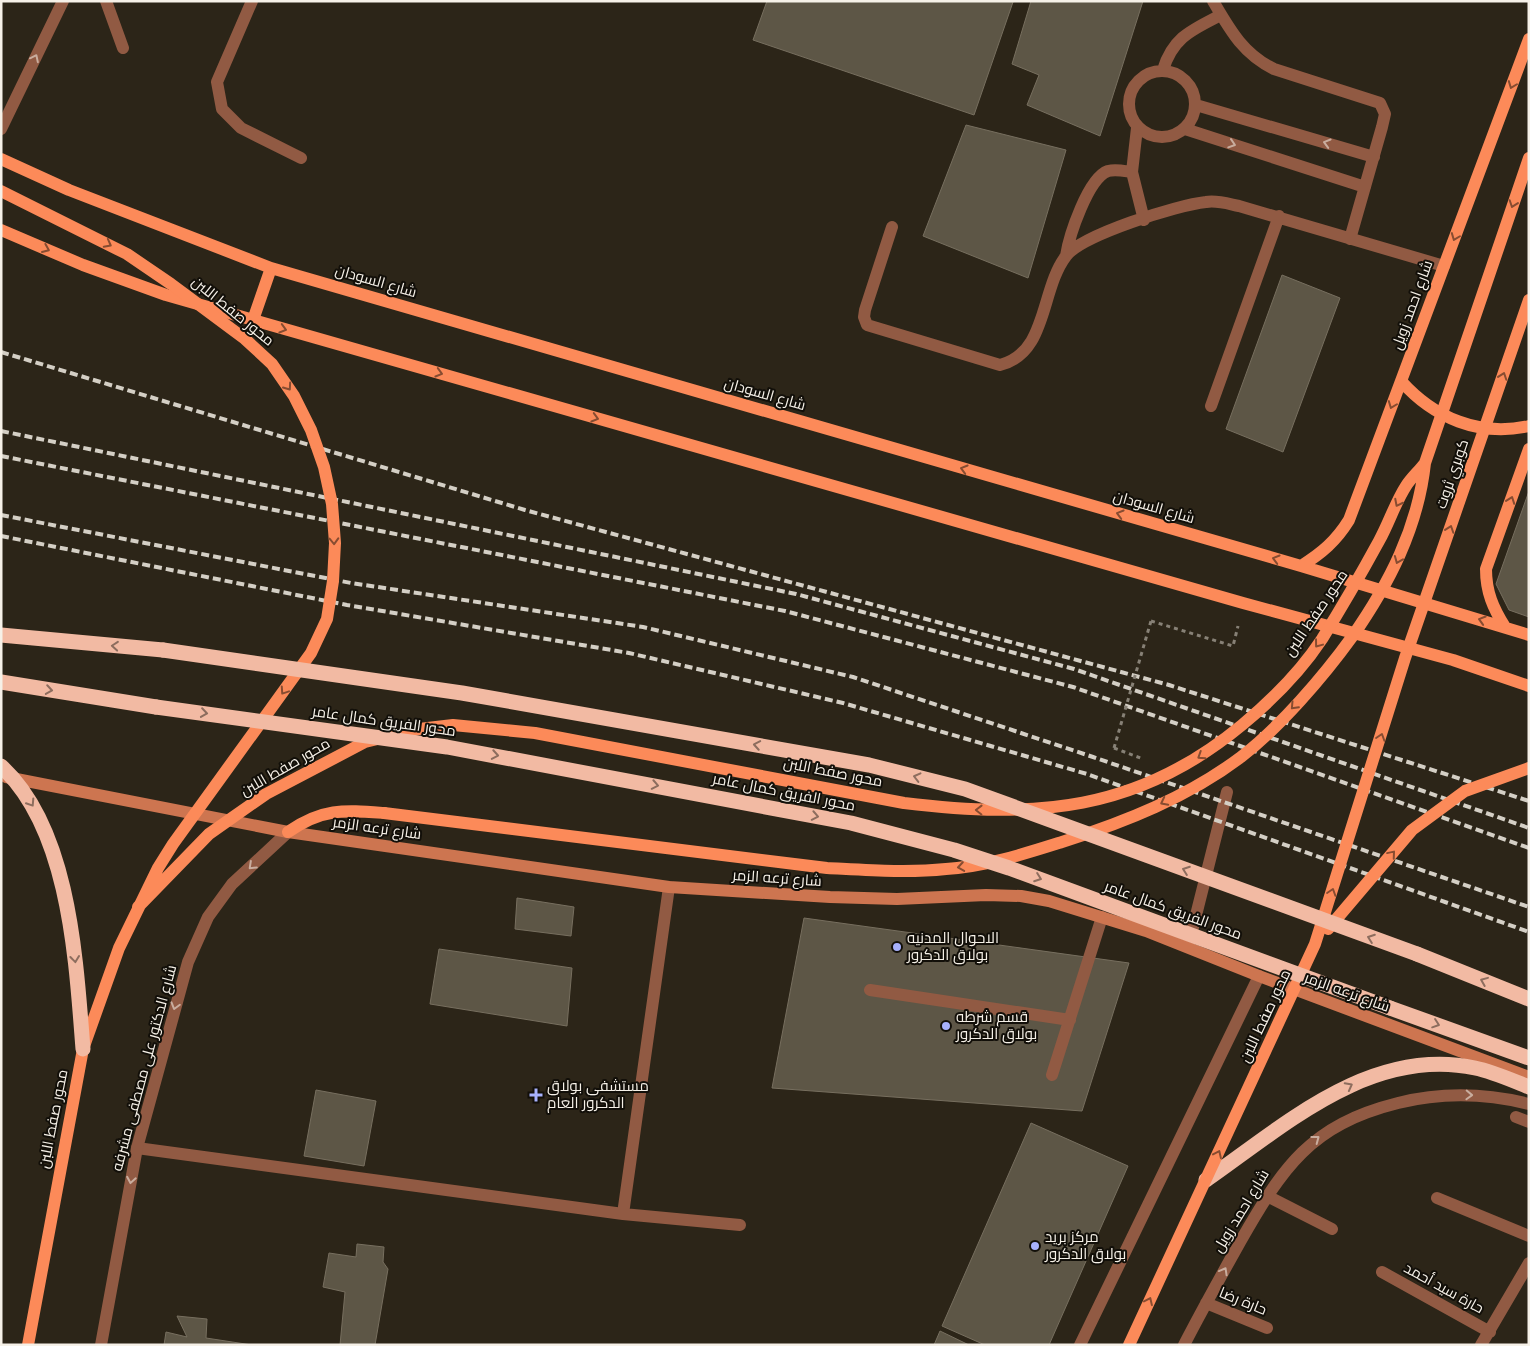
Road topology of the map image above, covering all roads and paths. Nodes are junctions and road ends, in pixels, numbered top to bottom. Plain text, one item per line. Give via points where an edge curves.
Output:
1 (63, 1) edge
2 (106, 1) edge
3 (252, 1) edge
4 (1212, 1) edge
5 (1221, 15) junction
6 (1529, 39) edge
7 (123, 48) dead end
8 (1163, 70) junction
9 (1196, 106) junction
10 (1137, 128) junction
11 (1, 129) edge
12 (1185, 129) junction
13 (1374, 156) junction
14 (301, 158) dead end
15 (1529, 158) edge
16 (1, 159) edge
17 (1132, 172) junction
18 (1365, 187) junction
19 (1, 191) edge
20 (1279, 216) junction
21 (1144, 220) junction
22 (892, 227) dead end
23 (1, 230) edge
24 (1350, 239) junction
25 (1066, 256) junction
26 (1444, 266) junction
27 (271, 268) junction
28 (1529, 300) edge
29 (253, 320) junction
30 (1401, 381) junction
31 (1211, 406) dead end
32 (1529, 426) edge
33 (1529, 449) edge
34 (1426, 463) junction
35 (1301, 566) junction
36 (1505, 627) junction
37 (1, 635) edge
38 (1529, 635) edge
39 (1234, 646) dead end
40 (1406, 658) joint
41 (1, 682) edge
42 (1529, 686) edge
43 (1147, 761) dead end
44 (1, 766) edge
45 (1529, 768) edge
46 (1, 776) edge
47 (1227, 792) dead end
48 (288, 832) junction
49 (668, 887) junction
50 (138, 907) junction
51 (1102, 917) junction
52 (1315, 944) junction
53 (1188, 948) junction
54 (1259, 976) junction
55 (870, 990) dead end
56 (1529, 999) edge
57 (1070, 1020) junction
58 (83, 1049) junction
59 (1529, 1058) edge
60 (1052, 1075) dead end
61 (1529, 1077) edge
62 (1529, 1087) edge
63 (1529, 1104) edge
64 (1516, 1117) dead end
65 (1529, 1122) edge
66 (137, 1148) junction
67 (1206, 1180) junction
68 (1266, 1196) junction
69 (1437, 1198) dead end
70 (623, 1214) junction
71 (740, 1225) dead end
72 (1332, 1229) dead end
73 (1529, 1236) edge
74 (1529, 1263) edge
75 (1382, 1272) dead end
76 (1206, 1303) junction
77 (1267, 1328) dead end
78 (1490, 1332) junction
79 (28, 1345) edge
80 (101, 1345) edge
81 (1080, 1345) edge
82 (1129, 1345) edge
83 (1184, 1345) edge
84 (1482, 1345) edge

11 -> 1 street
2 - 7 street
3 - 14 street via 217,82 222,109 241,128
4 - 5 street
5 - 8 street via 1186,34 1174,46
5 - 13 street via 1236,40 1258,61 1380,104 1385,114
6 -> 26 main road, شارع احمد زويل
8 - 9 street via 1187,82 1194,92
8 - 10 street via 1139,80 1131,91 1130,117
9 - 12 street
13 -> 9 street
10 - 12 street via 1161,138 1174,136
10 - 17 street
12 -> 18 street
13 - 18 street
15 -> 34 main road, كوبري ثروت, bridge
16 - 27 main road, شارع السودان via 69,190
17 - 21 street
17 - 25 street via 1108,171 1092,185 1068,241
18 - 24 street
19 -> 50 main road, محور صفط اللبن, bridge via 127,254 216,316 272,364 294,396 311,430 332,504 335,542 327,619 310,653 172,844
20 - 21 street via 1208,201 1188,204
20 - 24 street
20 - 31 street
21 - 25 street via 1078,244
22 - 25 street via 865,310 867,325 1000,365 1013,362 1032,341
23 -> 29 main road via 122,280
24 - 26 street
26 - 30 main road, شارع احمد زويل
27 - 29 main road
35 -> 27 main road, شارع السودان
40 -> 28 main road, كوبري ثروت, bridge
29 -> 42 main road via 1453,660
30 - 32 main road via 1415,397 1452,420 1494,430
30 -> 35 main road, شارع احمد زويل via 1349,520 1338,538
36 -> 33 main road via 1486,586 1486,568
34 -> 48 main road, bridge via 1415,515 1395,567 1369,612 1315,683 1267,732 1230,764 1144,812 1013,859 948,869 827,868 346,811 326,812
34 -> 50 main road, محور صفط اللبن, bridge via 1406,486 1371,557 1325,633 1286,683 1208,752 1162,778 1131,790 1084,804 1060,807 961,810 904,803 535,733 453,725 419,729 365,742 266,794 209,834
36 -> 35 main road, شارع السودان
36 - 38 main road, شارع السودان
56 -> 37 highway, bridge via 1417,954 973,792 870,765 462,693 163,650
39 - 43 path, bridge via 1151,621 1114,748
52 -> 40 main road, محور صفط اللبن, bridge
41 -> 59 highway, محور الفريق كمال عامر, bridge via 447,747 877,829 1009,868
44 -> 58 highway, bridge via 14,777 36,809 61,880 73,944
52 -> 45 main road, bridge via 1412,830 1465,791
46 - 48 main road, شارع ترعه الزمر
47 - 53 street
48 - 49 main road, شارع ترعه الزمر
48 -> 66 street, شارع الدكتور على مصطفى مشرفه via 232,884 208,917 188,962
49 - 51 main road, شارع ترعه الزمر via 849,898 1021,896 1049,900
49 - 70 street
50 - 58 main road, محور صفط اللبن, bridge via 119,948
51 - 53 main road, شارع ترعه الزمر
51 - 57 street
67 -> 52 main road, محور صفط اللبن, bridge
53 - 54 main road, شارع ترعه الزمر
54 - 61 main road, شارع ترعه الزمر
54 - 81 street
55 - 57 street
57 - 60 street
58 - 79 main road, محور صفط اللبن, bridge
67 -> 62 highway via 1318,1103 1353,1083 1382,1072 1412,1066 1450,1065 1496,1074
68 -> 63 street, شارع احمد زويل via 1283,1172 1310,1144 1349,1119 1371,1110 1437,1094 1478,1095
64 - 65 street
66 - 70 street
66 -> 80 street, شارع الدكتور على مصطفى مشرفه
82 -> 67 main road, محور صفط اللبن, bridge
68 - 72 street
76 -> 68 street, شارع احمد زويل
69 - 73 street
70 - 71 street
74 - 78 street
75 - 78 street, حارة سيد أحمد
76 - 77 street, حارة رضا
76 - 83 street, شارع احمد زويل
78 - 84 street

